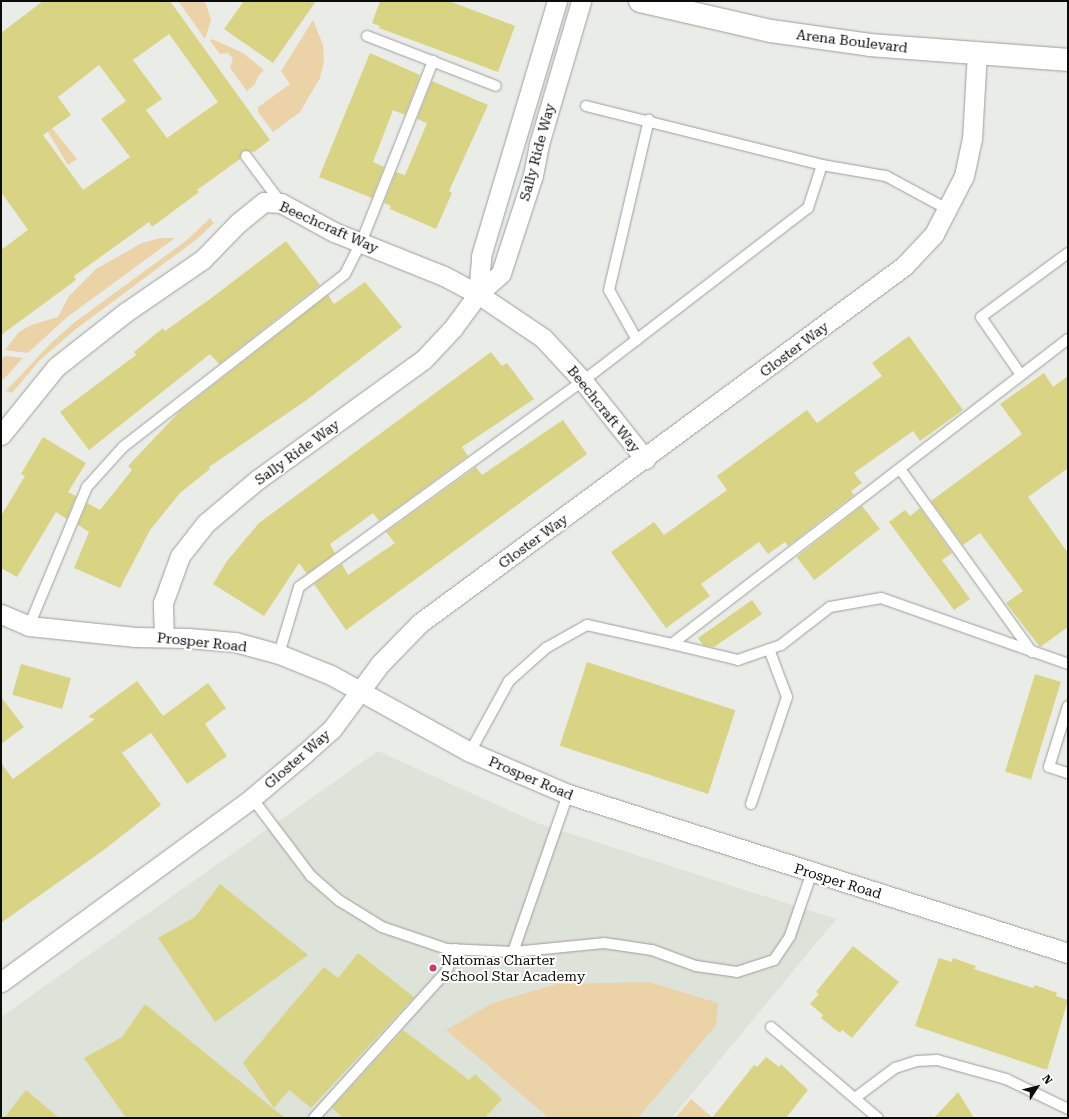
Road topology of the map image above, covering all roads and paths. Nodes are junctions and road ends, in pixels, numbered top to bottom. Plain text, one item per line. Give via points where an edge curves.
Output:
1 (557, 1) edge
2 (581, 1) edge
3 (640, 1) edge
4 (367, 36) dead end
5 (977, 54) junction
6 (1068, 60) edge
7 (433, 61) junction
8 (496, 86) dead end
9 (586, 106) dead end
10 (649, 120) junction
11 (246, 156) dead end
12 (822, 165) junction
13 (281, 203) junction
14 (949, 210) junction
15 (361, 243) junction
16 (1068, 253) edge
17 (478, 294) junction
18 (1068, 339) edge
19 (637, 340) junction
20 (1021, 375) junction
21 (583, 381) junction
22 (3, 425) edge
23 (645, 459) junction
24 (900, 469) junction
25 (1, 614) edge
26 (29, 626) junction
27 (164, 637) junction
28 (672, 644) junction
29 (769, 649) junction
30 (1032, 652) junction
31 (279, 654) junction
32 (1068, 664) edge
33 (361, 691) junction
34 (1068, 706) edge
35 (470, 752) junction
36 (1068, 773) edge
37 (568, 794) junction
38 (252, 798) junction
39 (751, 804) dead end
40 (812, 872) junction
41 (456, 949) junction
42 (513, 952) junction
43 (1068, 953) edge
44 (1, 982) edge
45 (771, 1027) dead end
46 (855, 1098) junction
47 (1068, 1109) edge
48 (314, 1118) edge
49 (878, 1118) edge

1 - 17 street, Sally Ride Way via 481,256
2 - 17 street, Sally Ride Way via 539,144 533,175 501,273
3 - 5 main road, Arena Boulevard via 771,31 870,45
4 - 7 lane
5 - 6 main road, Arena Boulevard
5 - 14 street, Gloster Way via 972,139 964,176
7 - 8 lane
7 - 15 lane
9 - 10 lane
10 - 12 lane
10 - 19 lane via 609,290
11 - 13 lane
12 - 14 lane via 886,176
12 - 19 lane via 808,208
13 - 15 street, Beechcraft Way via 334,232
13 - 22 street, Beechcraft Way via 264,202 238,222 203,259 126,312 56,367
14 - 23 street, Gloster Way via 934,234 904,266
15 - 17 street, Beechcraft Way via 433,271
15 - 26 lane via 345,274 123,447 87,487
16 - 20 lane via 981,317
17 - 21 street, Beechcraft Way via 543,338
17 - 27 street, Sally Ride Way via 453,328 423,360 258,480 206,523 180,556 163,603
18 - 20 lane
19 - 21 lane
20 - 24 lane
21 - 23 street, Beechcraft Way
21 - 31 lane via 299,587 284,630
23 - 33 street, Gloster Way via 420,623 389,654
24 - 28 lane
24 - 30 lane
25 - 26 street, Prosper Road
26 - 27 street, Prosper Road via 135,637
27 - 31 street, Prosper Road via 235,642
28 - 29 lane via 738,660
28 - 35 lane via 587,626 546,648 509,681
29 - 30 lane via 781,645 830,607 881,598
29 - 39 lane via 788,697
30 - 32 lane
31 - 33 street, Prosper Road via 331,675
33 - 35 street, Prosper Road
33 - 38 street, Gloster Way via 332,729
34 - 36 lane via 1049,767
35 - 37 street, Prosper Road
37 - 40 street, Prosper Road
37 - 42 lane
38 - 41 lane via 311,876 340,901 382,927
38 - 44 street, Gloster Way
40 - 42 lane via 790,936 774,960 737,972 696,966 652,950 604,944
40 - 43 street, Prosper Road
41 - 42 lane
41 - 48 lane via 446,972
45 - 46 lane
46 - 47 lane via 895,1068 917,1061 937,1060 1006,1079
46 - 49 lane

